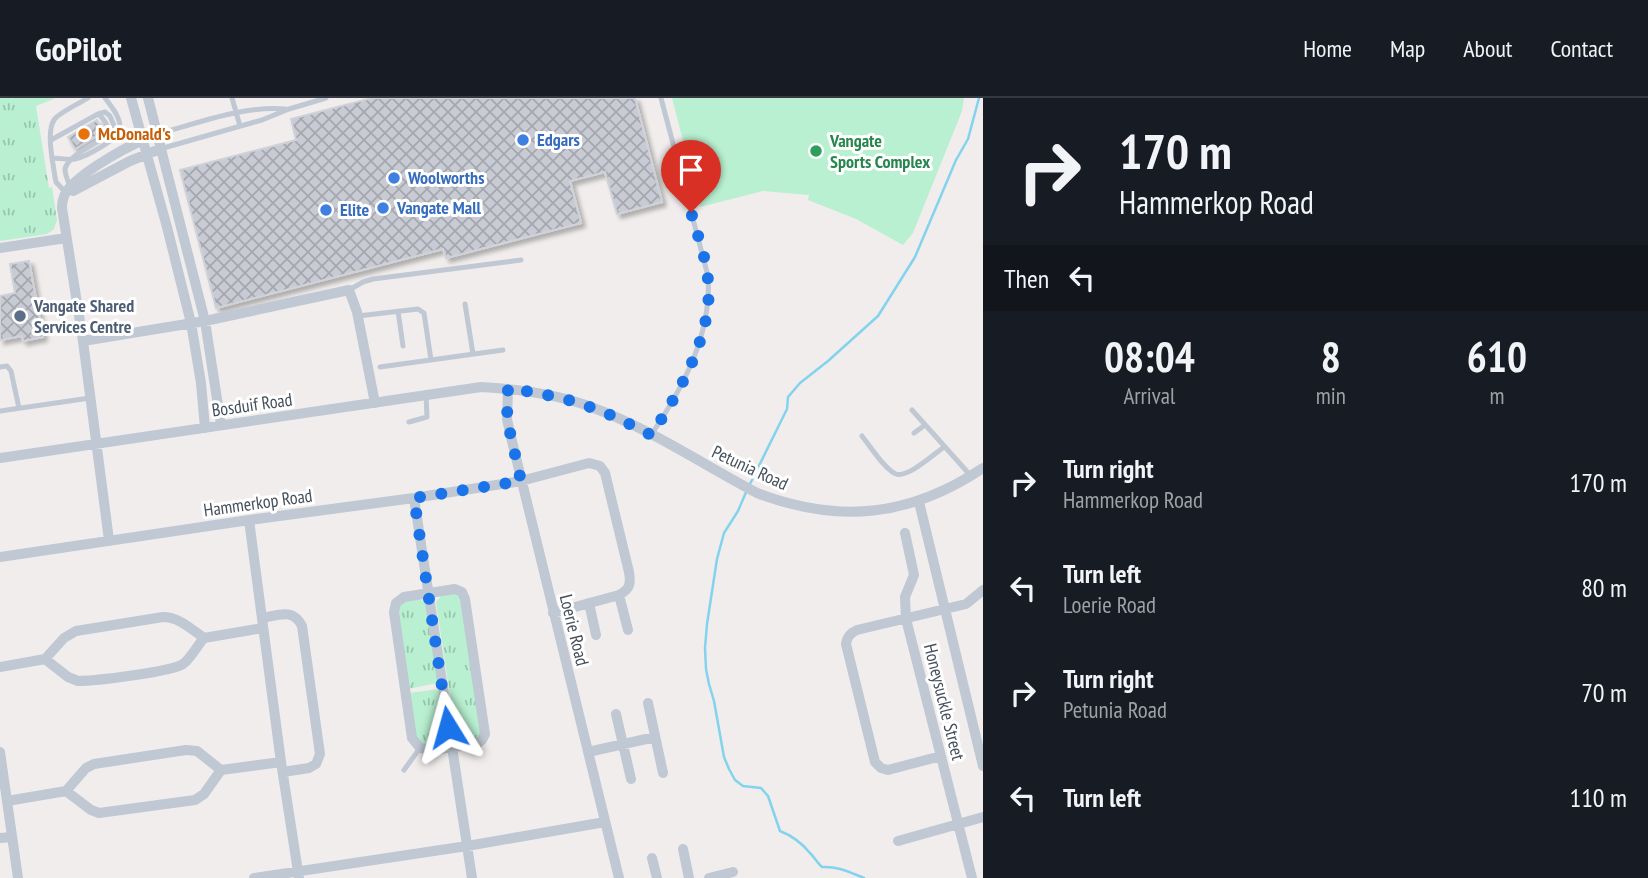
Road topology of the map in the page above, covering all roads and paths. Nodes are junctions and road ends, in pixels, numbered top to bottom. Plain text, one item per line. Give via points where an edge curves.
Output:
1 (88, 98) edge
2 (106, 98) edge
3 (131, 98) edge
4 (148, 98) edge
5 (232, 98) edge
6 (326, 98) edge
7 (661, 98) edge
8 (289, 109) junction
9 (236, 113) junction
10 (240, 126) junction
11 (157, 134) junction
12 (143, 139) junction
13 (51, 140) junction
14 (160, 149) junction
15 (147, 155) junction
16 (52, 158) junction
17 (72, 160) junction
18 (70, 190) junction
19 (66, 238) junction
20 (0, 248) edge
21 (521, 260) dead end
22 (349, 290) junction
23 (465, 304) dead end
24 (398, 311) junction
25 (358, 316) junction
26 (205, 321) junction
27 (191, 323) junction
28 (83, 341) junction
29 (403, 346) dead end
30 (503, 350) dead end
31 (473, 354) junction
32 (430, 360) junction
33 (0, 367) edge
34 (380, 367) dead end
35 (508, 388) junction
36 (426, 395) junction
37 (90, 398) junction
38 (375, 403) junction
39 (19, 408) junction
40 (0, 411) edge
41 (912, 411) dead end
42 (409, 422) dead end
43 (221, 425) junction
44 (925, 425) junction
45 (205, 428) junction
46 (914, 433) dead end
47 (651, 435) junction
48 (862, 436) dead end
49 (96, 444) junction
50 (944, 447) junction
51 (0, 458) edge
52 (983, 468) edge
53 (971, 477) junction
54 (521, 481) junction
55 (414, 498) junction
56 (919, 502) junction
57 (248, 520) junction
58 (905, 533) dead end
59 (109, 540) junction
60 (0, 557) edge
61 (983, 590) edge
62 (429, 593) junction
63 (620, 595) junction
64 (589, 603) junction
65 (945, 609) junction
66 (553, 613) junction
67 (906, 619) junction
68 (262, 623) junction
69 (628, 630) dead end
70 (596, 635) dead end
71 (204, 638) junction
72 (45, 659) junction
73 (0, 667) edge
74 (648, 703) dead end
75 (616, 715) dead end
76 (655, 737) junction
77 (623, 744) junction
78 (419, 748) junction
79 (451, 748) junction
80 (0, 752) edge
81 (588, 752) junction
82 (942, 757) junction
83 (983, 766) edge
84 (282, 767) junction
85 (221, 770) junction
86 (404, 770) dead end
87 (663, 773) dead end
88 (631, 779) dead end
89 (66, 792) junction
90 (7, 801) junction
91 (983, 817) edge
92 (606, 822) junction
93 (958, 824) junction
94 (12, 837) junction
95 (0, 838) edge
96 (898, 841) dead end
97 (467, 846) junction
98 (683, 849) dead end
99 (652, 858) dead end
100 (733, 872) dead end
101 (299, 875) edge
102 (18, 878) edge
103 (254, 878) edge
104 (472, 878) edge
105 (619, 878) edge
106 (657, 878) edge
107 (689, 878) edge
108 (709, 878) edge
109 (972, 878) edge

1 - 13 lane via 56,117
2 - 17 lane via 120,131
3 - 12 street
4 - 11 street
5 - 9 lane
6 - 8 lane
7 - 47 lane via 709,287 703,336
8 - 9 lane
8 - 10 lane
9 - 10 lane
9 - 11 lane
10 - 14 lane
11 - 12 street
11 - 14 street
12 - 15 street
12 - 18 street via 94,168
13 - 16 lane
13 - 17 lane via 98,114 108,114 115,129
14 - 15 street
14 - 26 street
15 - 18 street
15 - 27 street
16 - 17 lane
16 - 18 lane via 56,181
17 - 18 lane via 65,169
18 - 19 street via 62,199
19 - 20 street
19 - 28 street
21 - 22 lane via 373,279
22 - 25 street
22 - 26 street
23 - 31 lane
24 - 25 lane
24 - 29 lane
24 - 32 lane via 418,309 424,313
25 - 38 street
26 - 27 street
26 - 43 street
27 - 28 street
27 - 45 street
28 - 37 street
30 - 31 lane
31 - 32 lane
32 - 34 lane
33 - 39 lane via 11,371
35 - 36 street, Bosduif Road
35 - 47 street, Petunia Road via 590,406
35 - 54 street, Loerie Road via 507,419
36 - 38 street, Bosduif Road
36 - 42 lane via 427,417
37 - 39 lane
37 - 49 street
38 - 43 street, Bosduif Road
39 - 40 lane
41 - 44 lane
43 - 45 street, Bosduif Road
44 - 46 lane
44 - 50 lane
45 - 49 street, Bosduif Road
47 - 56 street, Petunia Road via 757,493 814,510 850,512
48 - 50 lane via 896,474 907,473
49 - 51 street, Bosduif Road
49 - 59 street
50 - 53 lane
52 - 53 street, Petunia Road
53 - 56 street, Petunia Road
54 - 55 street, Hammerkop Road
54 - 63 street, Hammerkop Road via 583,464 600,467 631,581
54 - 66 street, Loerie Road
55 - 57 street, Hammerkop Road
55 - 62 street
56 - 65 street
57 - 59 street, Hammerkop Road
57 - 68 street
58 - 67 street, Honeysuckle Street via 914,575 905,597
59 - 60 street, Hammerkop Road
61 - 65 street via 966,604
62 - 78 street via 404,597 394,612 412,738
62 - 79 street
62 - 79 street via 455,589 465,598 485,734 476,744
63 - 64 street
63 - 69 street
64 - 66 street
64 - 70 street
65 - 67 street
65 - 83 street
66 - 81 street, Loerie Road
67 - 82 street, Honeysuckle Street
67 - 82 street via 857,630 847,638 875,762 888,770
68 - 71 street
68 - 84 street
68 - 84 street via 289,613 303,626 320,754 309,768
71 - 72 street via 181,621 163,617 71,632
71 - 72 street via 181,666 137,674 78,681
72 - 73 street
74 - 76 street
75 - 77 street
76 - 77 street
76 - 87 street
77 - 81 street
77 - 88 street
78 - 79 street
78 - 86 lane
79 - 97 street
80 - 90 street
81 - 92 street, Loerie Road
82 - 93 street, Honeysuckle Street
84 - 85 street
84 - 101 street
85 - 89 street via 197,751 186,750 94,764
85 - 89 street via 204,794 181,802 100,813
89 - 90 street
90 - 94 street
91 - 93 street
92 - 97 street
92 - 105 street, Loerie Road
93 - 96 street
93 - 109 street, Honeysuckle Street
94 - 95 street
94 - 102 street
97 - 101 street
97 - 104 street
98 - 107 street
99 - 106 street
100 - 108 street
101 - 103 street

